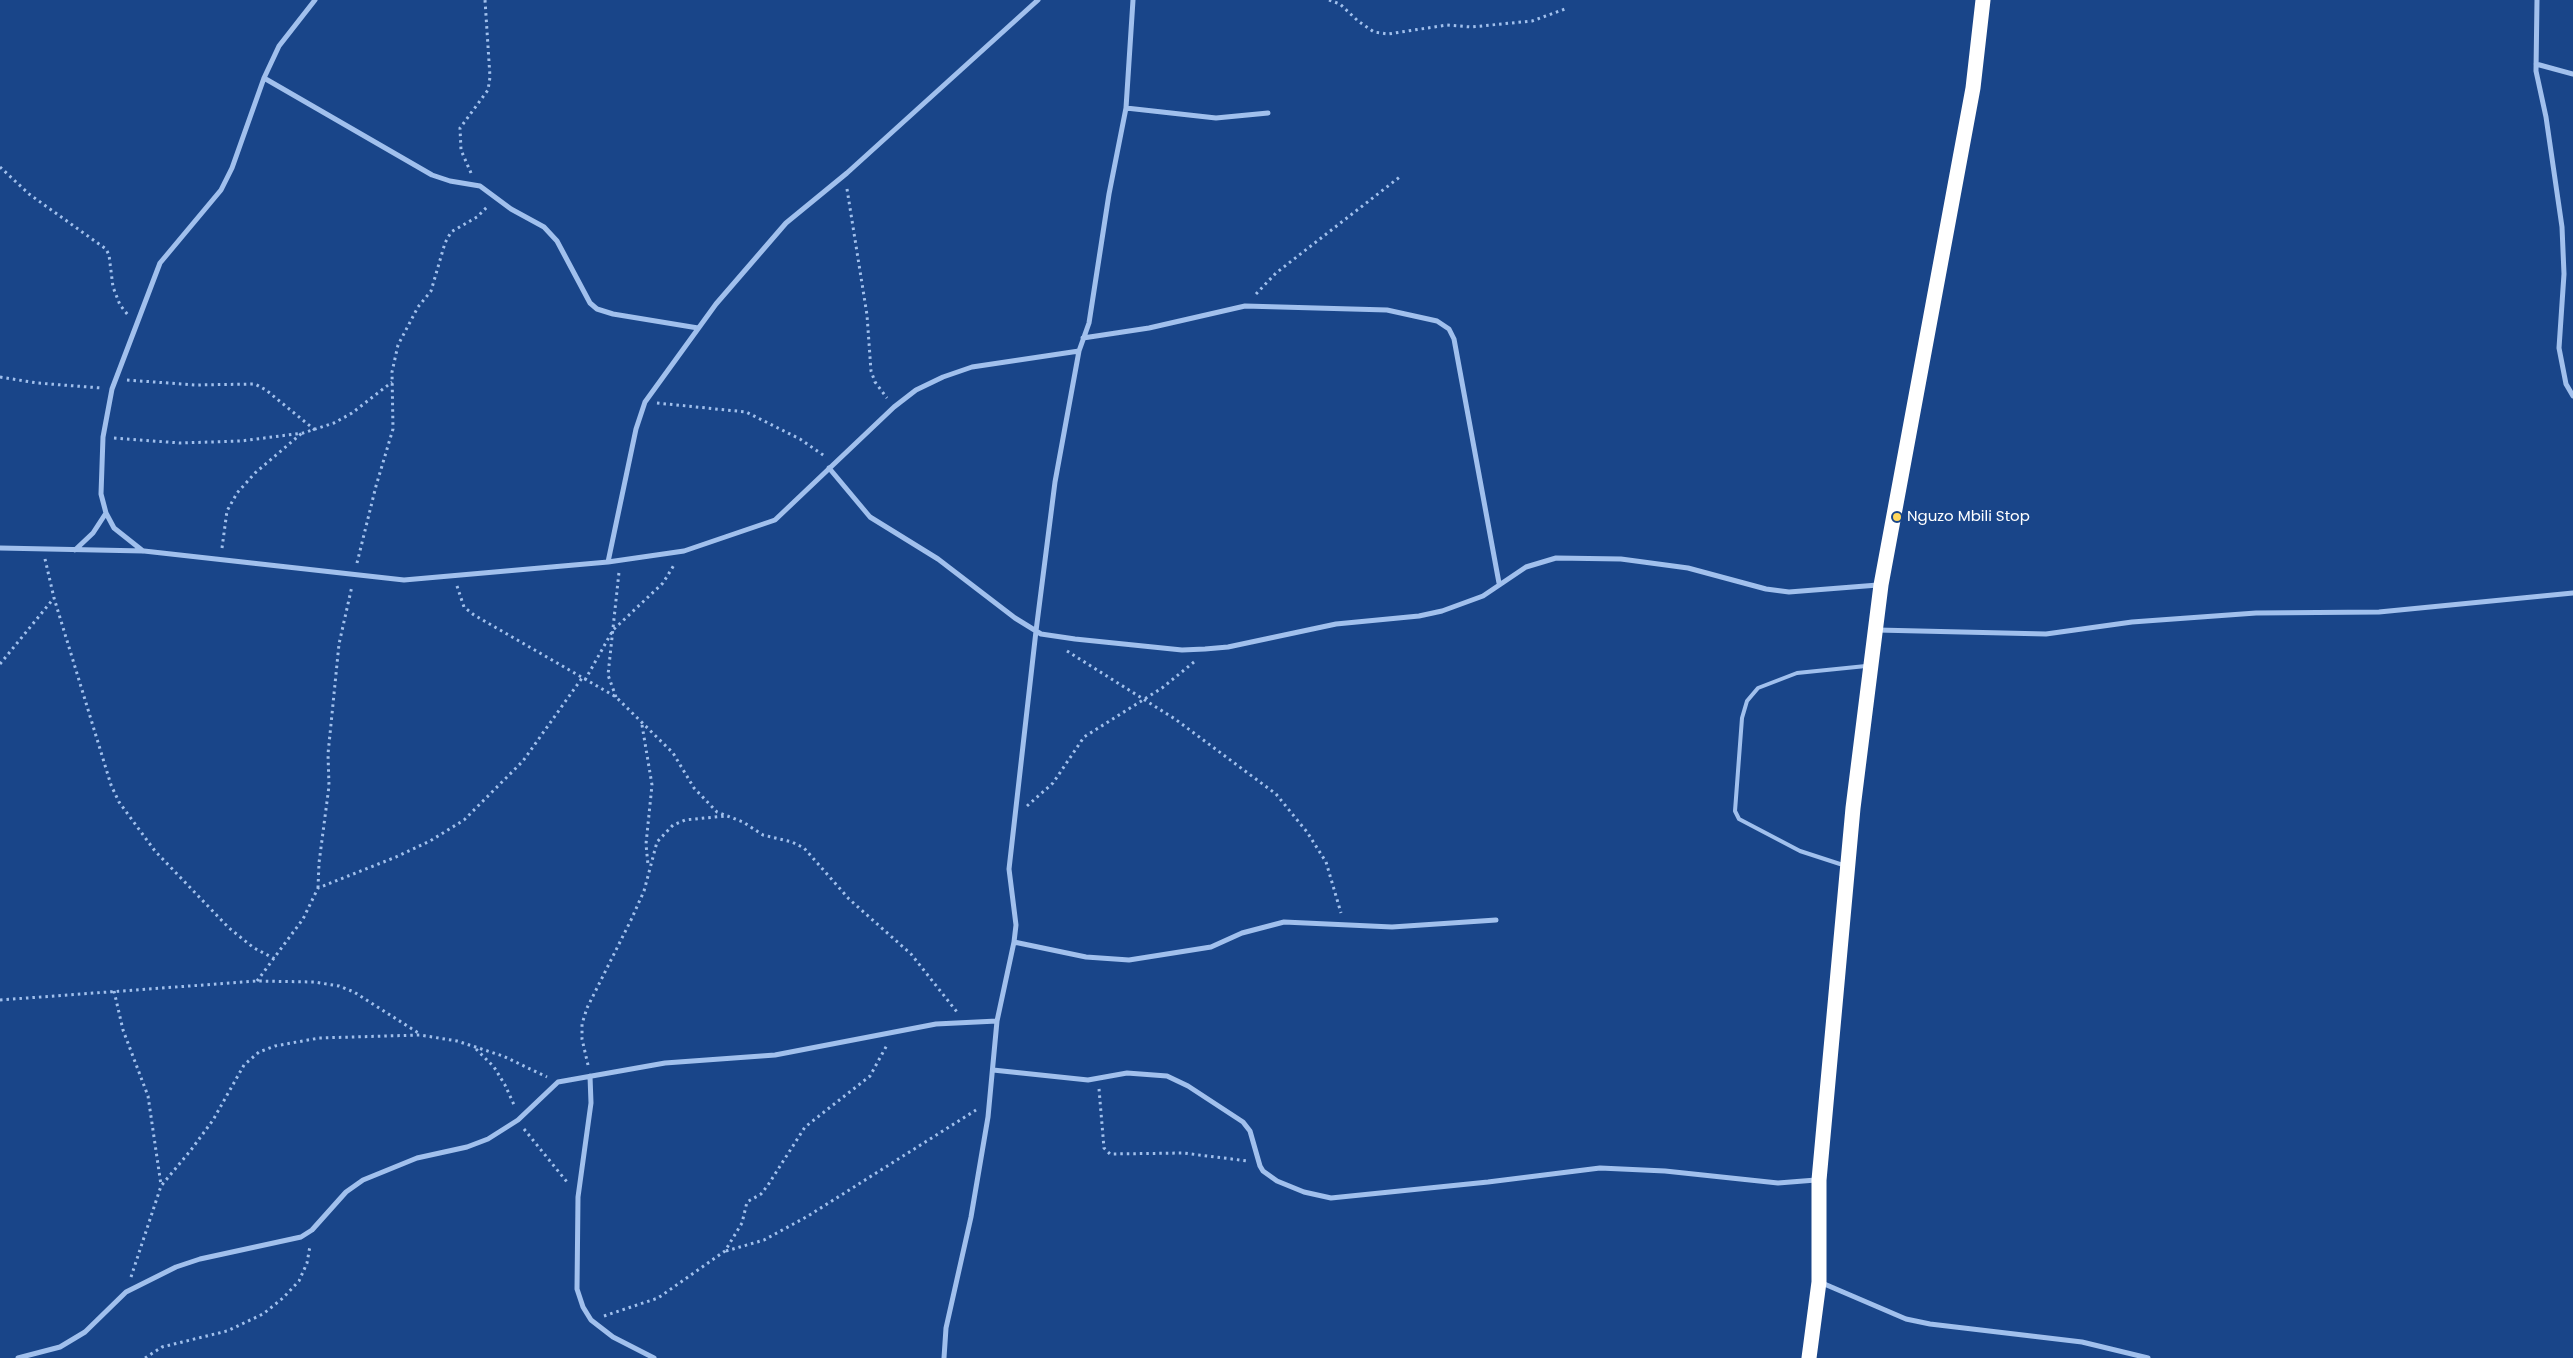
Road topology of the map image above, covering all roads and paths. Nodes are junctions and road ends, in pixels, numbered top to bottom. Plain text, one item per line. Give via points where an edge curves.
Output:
1 (315, 0) edge
2 (485, 0) edge
3 (1038, 0) edge
4 (1133, 0) edge
5 (1329, 0) edge
6 (1984, 0) edge
7 (2537, 0) edge
8 (1565, 9) dead end
9 (2536, 64) junction
10 (2573, 74) edge
11 (264, 78) junction
12 (1126, 108) junction
13 (1268, 113) dead end
14 (0, 167) edge
15 (847, 173) junction
16 (1401, 176) dead end
17 (480, 186) junction
18 (495, 198) junction
19 (1245, 306) junction
20 (137, 325) junction
21 (698, 328) junction
22 (1083, 338) junction
23 (1079, 351) junction
24 (0, 377) edge
25 (115, 380) junction
26 (392, 382) junction
27 (112, 389) junction
28 (2573, 396) edge
29 (645, 402) junction
30 (894, 407) junction
31 (315, 430) junction
32 (303, 433) junction
33 (103, 437) junction
34 (835, 462) junction
35 (829, 468) junction
36 (106, 513) junction
37 (0, 548) edge
38 (42, 549) junction
39 (75, 550) junction
40 (144, 551) junction
41 (684, 551) junction
42 (222, 560) junction
43 (619, 561) junction
44 (608, 562) junction
45 (355, 576) junction
46 (456, 576) junction
47 (1499, 583) junction
48 (1881, 585) junction
49 (2573, 593) edge
50 (54, 598) junction
51 (613, 630) junction
52 (1876, 630) junction
53 (1038, 633) junction
54 (1205, 649) junction
55 (0, 664) edge
56 (1872, 666) junction
57 (583, 679) junction
58 (616, 697) junction
59 (1145, 700) junction
60 (642, 725) junction
61 (1014, 815) junction
62 (726, 816) junction
63 (1848, 866) junction
64 (648, 869) junction
65 (318, 888) junction
66 (1496, 920) dead end
67 (1345, 924) junction
68 (1014, 942) junction
69 (275, 959) junction
70 (258, 981) junction
71 (114, 991) junction
72 (0, 1000) edge
73 (997, 1021) junction
74 (965, 1022) junction
75 (896, 1031) junction
76 (420, 1034) junction
77 (476, 1048) junction
78 (993, 1070) junction
79 (590, 1076) junction
80 (1097, 1079) junction
81 (558, 1082) junction
82 (990, 1101) junction
83 (518, 1120) junction
84 (1260, 1166) junction
85 (1819, 1180) junction
86 (161, 1186) junction
87 (578, 1196) junction
88 (312, 1230) junction
89 (725, 1251) junction
90 (1819, 1282) junction
91 (126, 1292) junction
92 (591, 1320) junction
93 (18, 1358) edge
94 (145, 1358) edge
95 (654, 1358) edge
96 (944, 1358) edge
97 (1809, 1358) edge
98 (2148, 1358) edge

1 - 11 street via 279,46
2 - 17 path via 490,69 488,90 466,117 459,138 465,163
3 - 15 street
4 - 12 street
5 - 8 path via 1340,4 1374,32 1388,34 1447,25 1471,27 1532,21
6 - 48 highway via 1973,88
7 - 9 street
9 - 10 street
9 - 28 street via 2562,227 2564,274 2560,348 2566,384
11 - 17 street via 432,175
11 - 20 street via 232,168 208,208 160,263
12 - 13 street via 1216,118
12 - 22 street via 1108,194 1089,323
14 - 20 path via 29,194 106,249 120,305
15 - 21 street via 786,223 750,262
15 - 30 path via 848,204 867,315 871,371 875,382
16 - 19 path via 1276,273
17 - 18 street
18 - 21 street via 544,227 557,241 590,303 597,309
18 - 26 path via 477,217 451,232 431,291 418,307 398,345
19 - 22 street via 1157,326
19 - 47 street via 1387,310 1437,321 1448,329 1458,355
20 - 25 street
21 - 29 street
22 - 23 street
23 - 30 street via 972,367 916,390
23 - 53 street via 1056,482
24 - 27 path
25 - 27 street
25 - 31 path via 195,385 255,384
26 - 31 path via 352,413
26 - 45 path via 393,429
27 - 33 street
29 - 34 path via 746,412 800,439
29 - 44 street via 636,429
30 - 34 street
31 - 32 path
32 - 33 path via 241,441 180,443
32 - 42 path via 255,473 237,493 227,511
33 - 36 street via 101,494
34 - 35 street
35 - 41 street via 775,520
35 - 53 street via 870,517 938,559
36 - 39 street
36 - 40 street via 114,528
37 - 38 street
38 - 39 street
38 - 50 path
39 - 40 street
40 - 42 street
41 - 43 street
41 - 51 path via 663,583
42 - 45 street
43 - 44 street
43 - 51 path
44 - 46 street
45 - 46 street via 404,580
45 - 65 path via 339,644
46 - 57 path via 458,595 464,607
47 - 48 street via 1526,567 1556,558 1621,559 1688,568 1789,592
47 - 54 street via 1482,596 1435,612 1336,624
48 - 52 highway
49 - 52 street via 2379,612 2256,613 2132,622 2046,634
50 - 55 path
50 - 69 path via 111,786 119,802 155,852 229,928 254,948
51 - 57 path
51 - 58 path via 608,675
52 - 56 highway
53 - 54 street via 1182,650
53 - 59 path
53 - 61 street
54 - 59 path via 1176,678
56 - 63 highway
56 - 63 lane via 1797,673 1758,688 1747,701 1742,718 1735,810 1739,819 1800,851
57 - 58 path
57 - 65 path via 523,761 464,820 396,857
58 - 60 path
59 - 61 path via 1084,737 1054,783
59 - 67 path via 1276,794 1291,810 1326,862
60 - 62 path via 672,752 699,793 717,812
60 - 64 path via 652,785 646,844
61 - 68 street via 1009,869 1016,925
62 - 64 path via 685,820 673,826 656,842
62 - 74 path via 763,835 804,848 848,899 911,954
63 - 85 highway
64 - 79 path via 644,890 582,1024
65 - 69 path via 303,919
66 - 67 street via 1392,927
67 - 68 street via 1268,924 1211,946 1129,960 1086,957
68 - 73 street
69 - 70 path
70 - 71 path
70 - 76 path via 339,986
71 - 72 path
71 - 86 path via 124,1030 148,1096
73 - 74 street
73 - 78 street
74 - 75 street
75 - 79 street via 775,1055 666,1063
75 - 89 path via 870,1076 805,1128 768,1186 747,1202 742,1223
76 - 77 path
76 - 86 path via 319,1038 259,1052 244,1065 213,1120
77 - 81 path via 503,1056
77 - 83 path via 505,1085
78 - 80 street
78 - 82 street
79 - 81 street
79 - 87 street via 591,1103
80 - 84 street via 1127,1073 1149,1073 1166,1076 1188,1086 1243,1122 1256,1146
80 - 84 path via 1102,1103 1104,1148 1110,1154 1183,1153 1252,1162
81 - 83 street
82 - 89 path via 808,1216 764,1240
82 - 96 street via 946,1328
83 - 87 path
83 - 88 street via 488,1139 417,1158 363,1180 346,1192
84 - 85 street via 1277,1180 1304,1192 1331,1198 1600,1168 1778,1183
85 - 90 highway
86 - 91 path
87 - 92 street via 577,1289 582,1307
88 - 91 street via 288,1241 194,1261
88 - 94 path via 307,1263 299,1281 269,1308 227,1332 162,1347
89 - 92 path via 658,1298
90 - 97 highway
90 - 98 street via 1906,1319 2082,1342
91 - 93 street via 85,1332 60,1347
92 - 95 street via 613,1337

